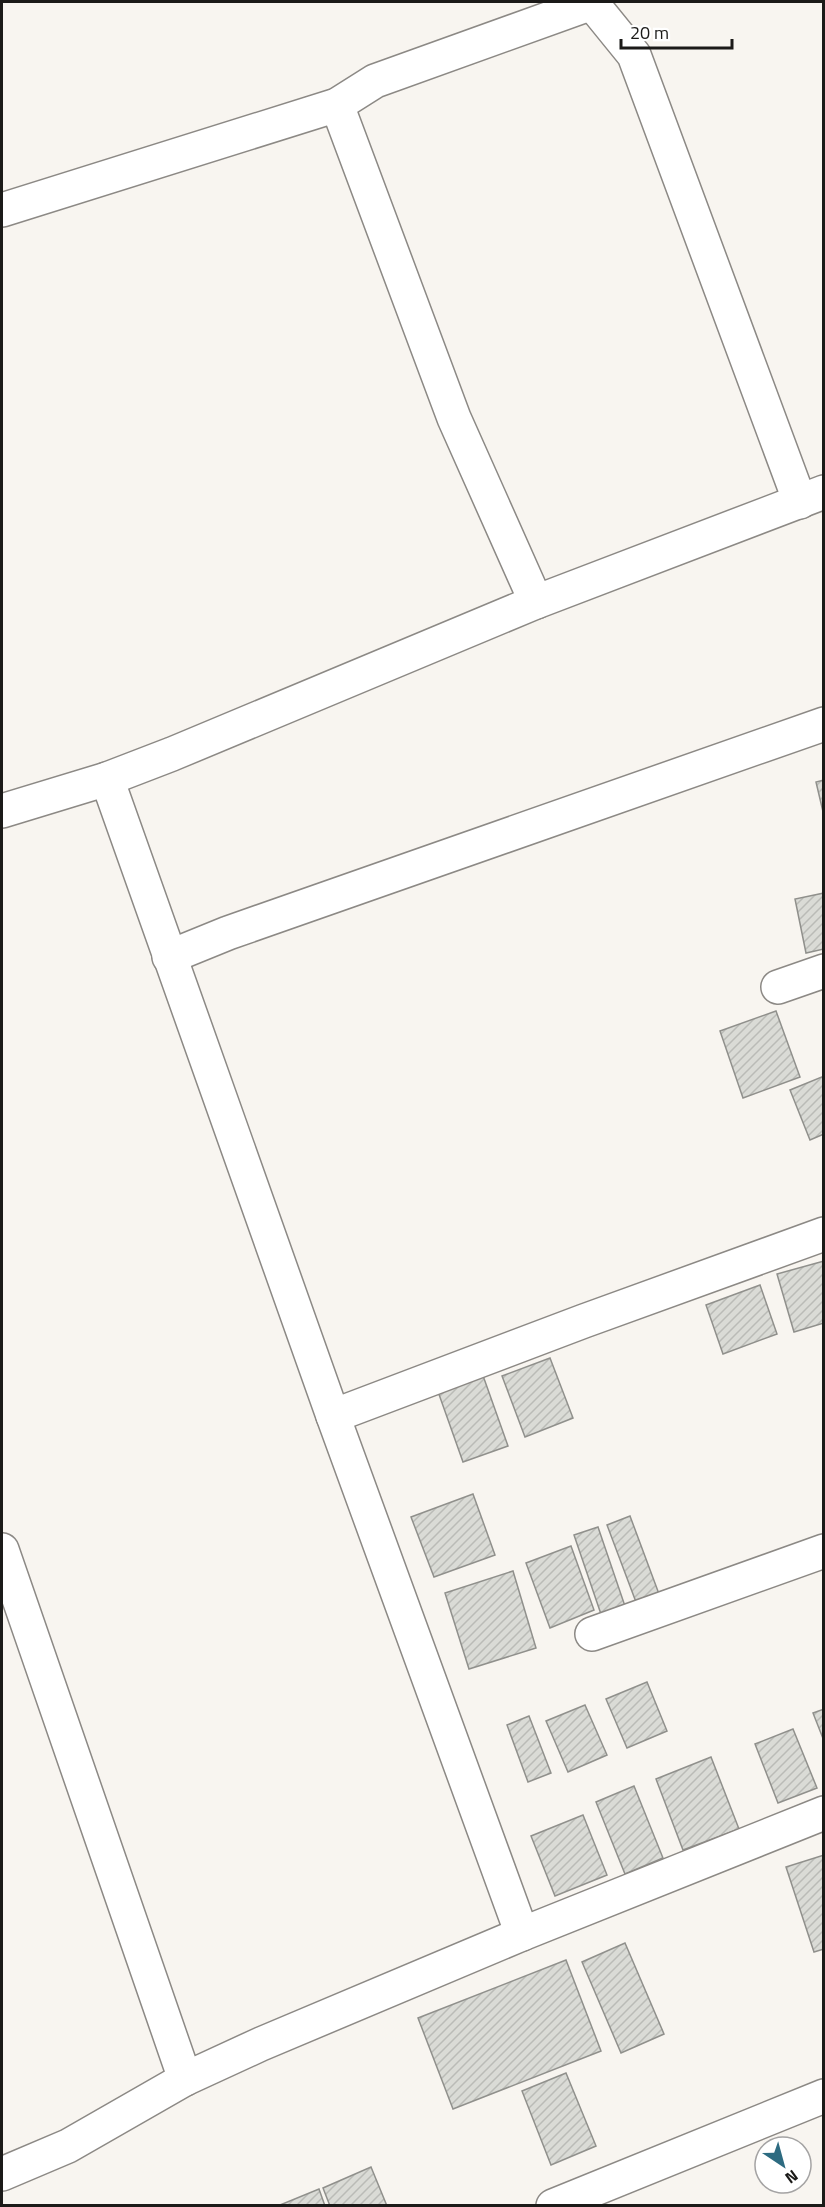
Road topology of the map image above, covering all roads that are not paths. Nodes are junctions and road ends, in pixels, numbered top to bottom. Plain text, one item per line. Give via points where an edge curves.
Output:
1 (591, 2) edge
2 (337, 105) junction
3 (2, 210) edge
4 (812, 497) edge
5 (536, 602) junction
6 (824, 724) edge
7 (107, 779) junction
8 (2, 811) edge
9 (169, 957) junction
10 (824, 971) edge
11 (778, 987) dead end
12 (824, 1234) edge
13 (333, 1416) junction
14 (2, 1550) edge
15 (824, 1551) edge
16 (592, 1634) dead end
17 (824, 1813) edge
18 (522, 1934) junction
19 (184, 2079) junction
20 (824, 2096) edge
21 (2, 2174) edge
22 (554, 2205) edge

1 - 2 street via 375,81
1 - 4 street via 634,55
2 - 3 street
2 - 5 street via 454,418
4 - 5 street
5 - 7 street
6 - 9 street
7 - 8 street
7 - 9 street
9 - 13 street
10 - 11 street
12 - 13 street
13 - 18 street
14 - 19 street
15 - 16 street
17 - 18 street
18 - 19 street
19 - 21 street via 68,2146
20 - 22 street

